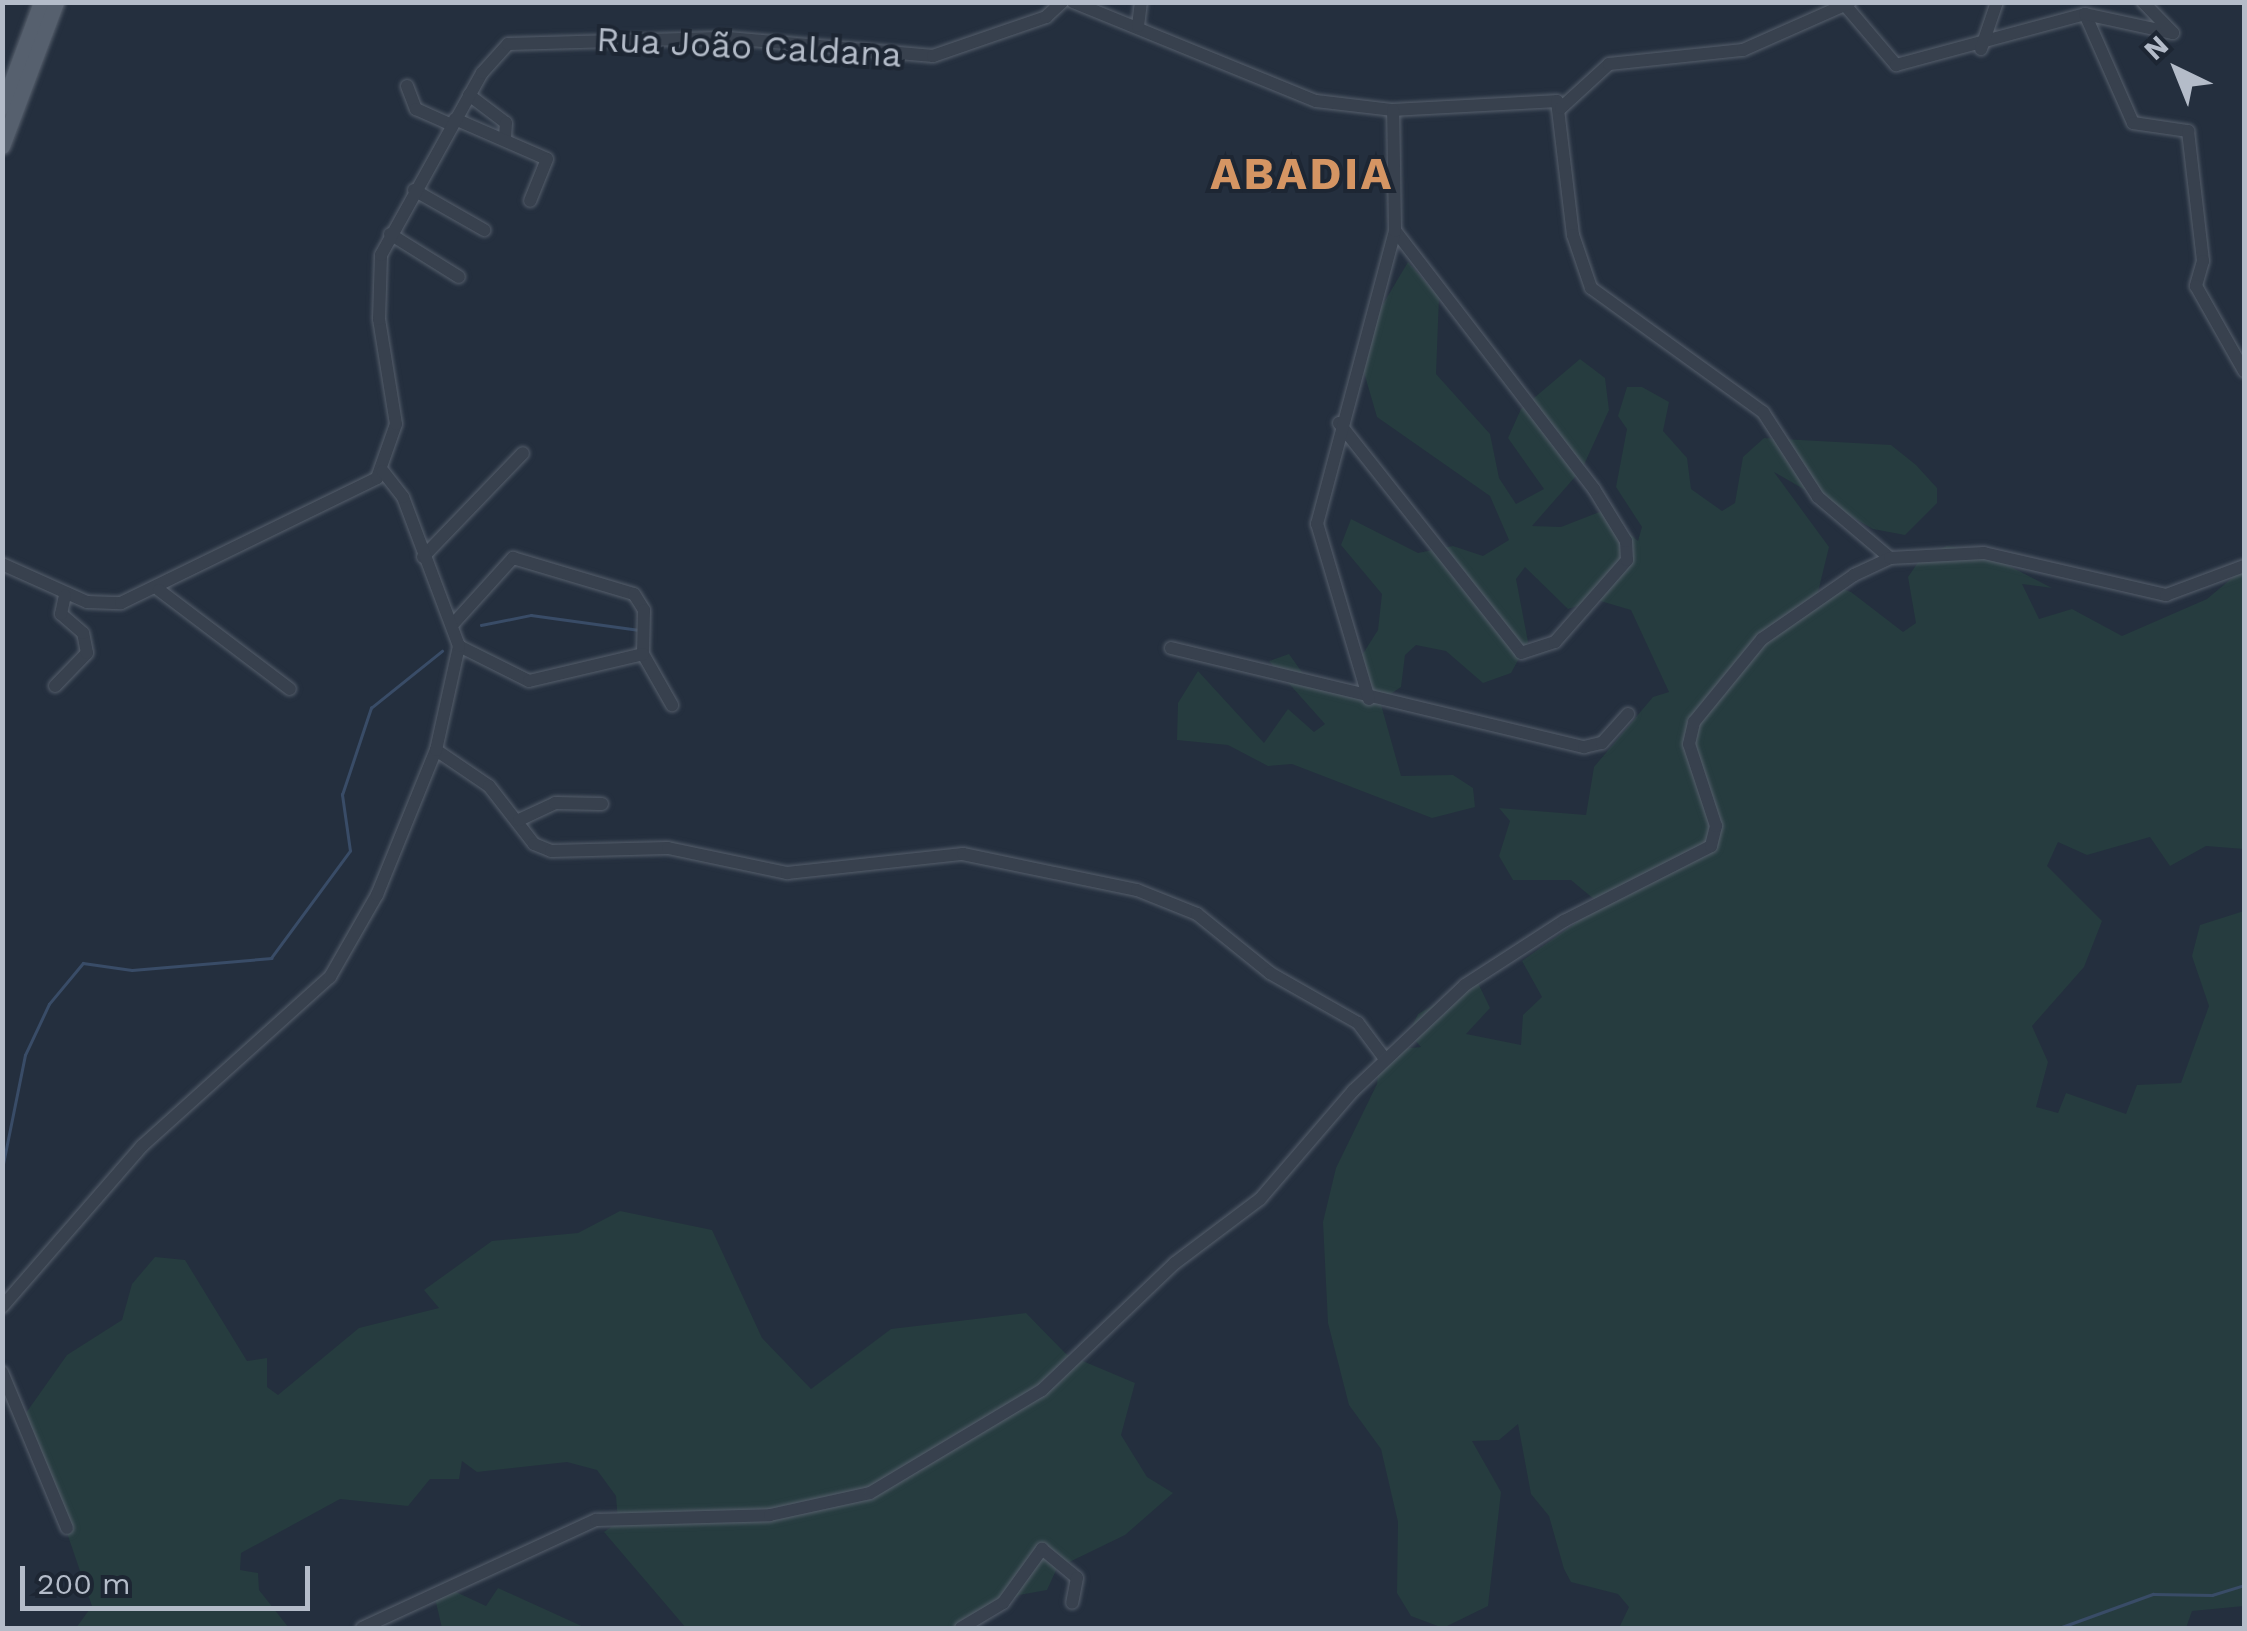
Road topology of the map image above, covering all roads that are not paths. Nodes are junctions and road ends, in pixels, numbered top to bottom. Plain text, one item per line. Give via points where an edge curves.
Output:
1 (41, 2) edge
2 (56, 2) edge
3 (1048, 2) edge
4 (1062, 2) edge
5 (1074, 2) edge
6 (1141, 2) edge
7 (1997, 2) edge
8 (2142, 2) edge
9 (1847, 4) edge
10 (2085, 14) junction
11 (1034, 21) junction
12 (1138, 26) junction
13 (1981, 48) junction
14 (407, 86) dead end
15 (469, 96) junction
16 (2, 106) edge
17 (1561, 108) junction
18 (1393, 110) junction
19 (454, 122) junction
20 (504, 139) junction
21 (2, 146) edge
22 (414, 190) junction
23 (530, 202) dead end
24 (484, 230) dead end
25 (1395, 232) junction
26 (390, 234) junction
27 (1416, 259) junction
28 (1387, 265) junction
29 (459, 277) dead end
30 (2244, 371) edge
31 (1339, 423) junction
32 (523, 453) dead end
33 (384, 471) junction
34 (422, 557) junction
35 (1890, 558) junction
36 (2, 564) edge
37 (2244, 566) edge
38 (159, 590) junction
39 (65, 595) junction
40 (454, 623) junction
41 (459, 646) junction
42 (1171, 648) dead end
43 (643, 654) junction
44 (55, 686) dead end
45 (290, 689) dead end
46 (1369, 699) junction
47 (672, 705) dead end
48 (1628, 714) dead end
49 (436, 750) junction
50 (602, 804) dead end
51 (519, 820) junction
52 (1385, 1060) junction
53 (2, 1308) edge
54 (2, 1372) edge
55 (67, 1528) dead end
56 (1072, 1604) dead end
57 (362, 1628) edge
58 (961, 1628) edge

1 - 16 main road
2 - 21 main road
3 - 11 street
4 - 11 street, Rua João Caldana
5 - 12 street
6 - 12 street
7 - 13 street
8 - 10 street via 2172,34
9 - 13 street via 1896,64
9 - 17 street via 1744,50 1608,64
10 - 13 street
10 - 30 street via 2132,123 2188,131 2203,262 2196,286
11 - 15 street, Rua João Caldana via 933,56 728,38 520,40 493,55
12 - 18 street via 1279,91
14 - 19 street via 416,109
15 - 19 street, Rua João Caldana
15 - 20 street via 506,122
17 - 18 street via 1539,97
17 - 35 street via 1573,236 1591,288 1763,412 1818,497
18 - 25 street
19 - 20 street
19 - 22 street, Rua João Caldana
20 - 23 street via 550,163
22 - 24 street
22 - 26 street, Rua João Caldana
25 - 27 street
25 - 28 street
26 - 29 street
26 - 33 street, Rua João Caldana via 379,319 395,444
27 - 28 street
27 - 31 street via 1594,489 1626,541 1627,560 1556,642 1521,653
28 - 31 street
31 - 46 street via 1317,544
32 - 34 street
33 - 34 street
33 - 38 street
34 - 40 street
35 - 37 street via 2016,556 2166,594
35 - 52 street via 1762,640 1702,710 1690,744 1716,826 1706,850 1518,948
36 - 39 street
38 - 39 street via 105,604
38 - 45 street
39 - 44 street via 62,618 83,633 87,653
40 - 41 street
40 - 43 street via 519,558 639,598
41 - 43 street via 528,681
41 - 49 street
42 - 46 street
43 - 47 street
46 - 48 street via 1592,747
49 - 51 street via 489,786
49 - 53 street via 378,895 330,977 142,1146
50 - 51 street via 556,803
51 - 52 street via 534,844 552,851 668,848 787,872 963,854 1137,890 1197,914 1270,974 1358,1023
52 - 57 street via 1260,1199 1136,1298 1066,1372 905,1473 858,1497 770,1515 596,1520
54 - 55 street
56 - 58 street via 1077,1578 1042,1549 1002,1603

